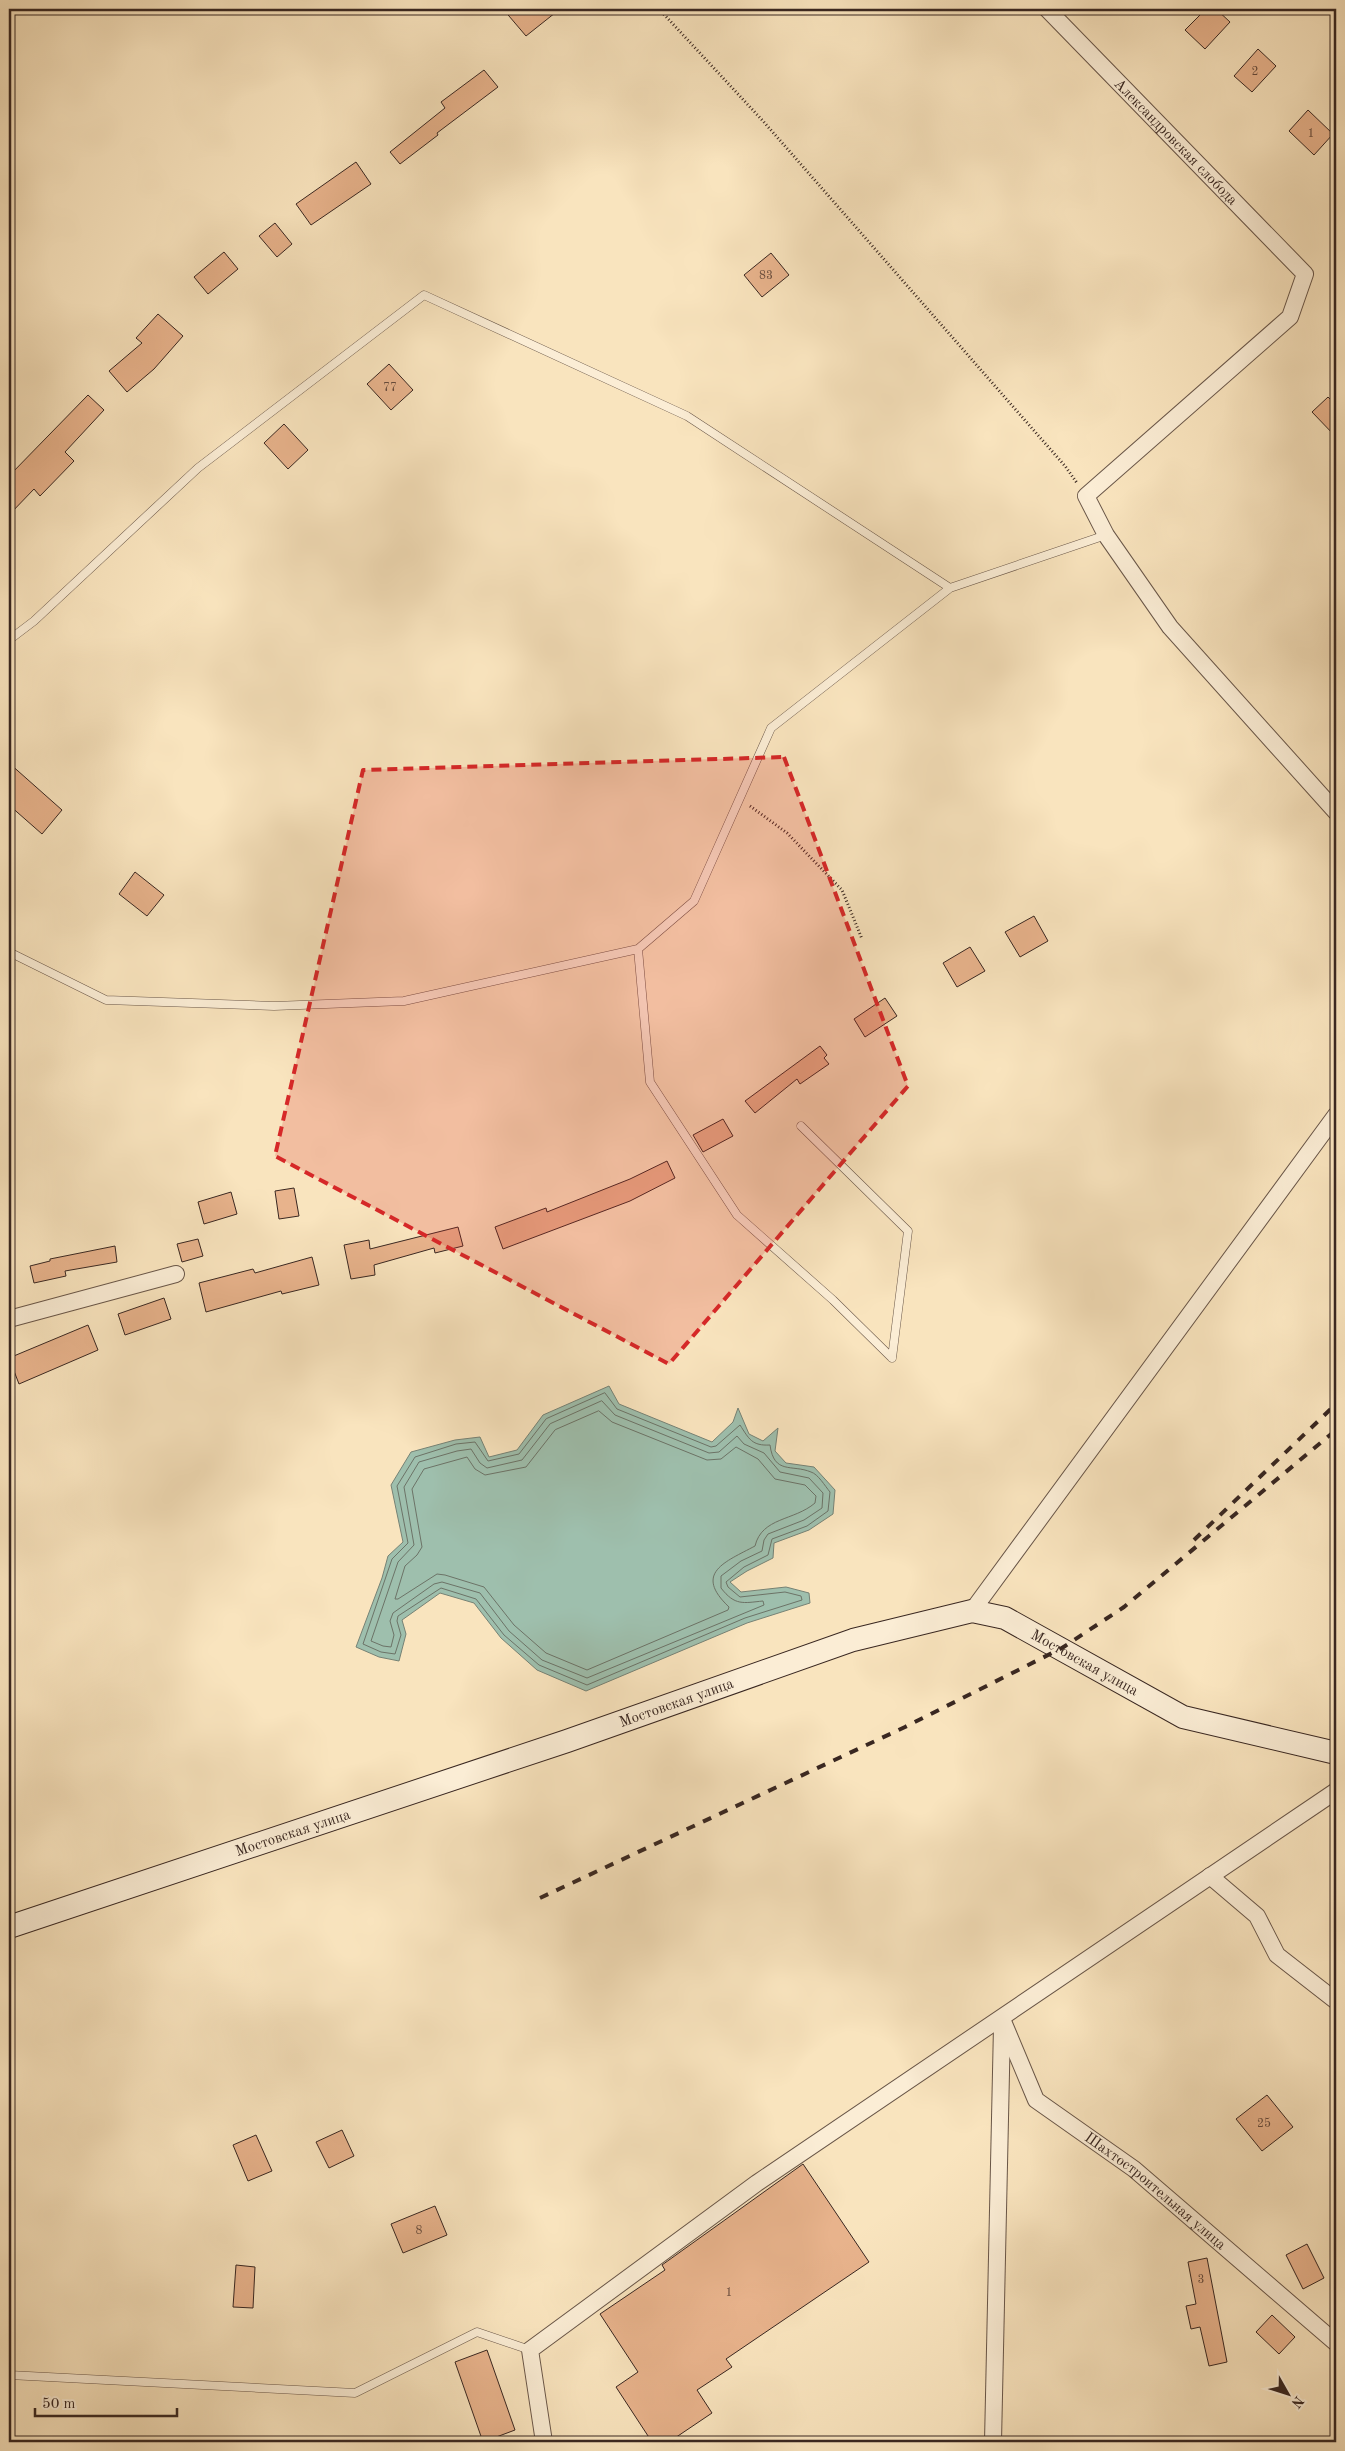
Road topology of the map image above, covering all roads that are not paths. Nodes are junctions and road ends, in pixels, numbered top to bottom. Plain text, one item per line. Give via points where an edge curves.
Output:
1 (1047, 9) edge
2 (1106, 535) junction
3 (950, 588) junction
4 (9, 640) edge
5 (1336, 812) edge
6 (638, 949) junction
7 (9, 952) edge
8 (1336, 1115) edge
9 (801, 1126) dead end
10 (176, 1274) dead end
11 (9, 1319) edge
12 (972, 1611) junction
13 (1336, 1752) edge
14 (1336, 1791) edge
15 (1210, 1876) junction
16 (9, 1927) edge
17 (1336, 2001) edge
18 (1002, 2019) junction
19 (1336, 2343) edge
20 (530, 2350) junction
21 (9, 2375) edge
22 (544, 2442) edge
23 (993, 2442) edge

1 - 2 street, Александровская слобода via 1305,274 1290,317 1086,496
2 - 3 lane
2 - 5 street via 1170,628
3 - 4 lane via 688,416 424,295 198,468 34,621
3 - 6 lane via 771,728 694,901
6 - 7 lane via 404,1001 274,1006 106,1000
6 - 9 lane via 650,1082 737,1215 833,1300 892,1358 908,1231
8 - 12 street
10 - 11 street
12 - 13 street, Мостовская улица via 1005,1618 1183,1717
12 - 16 street, Мостовская улица via 852,1640 557,1744
14 - 15 street
15 - 17 street via 1257,1916 1277,1955
15 - 18 street
18 - 19 street, Шахтостроительная улица via 1036,2100 1134,2169
18 - 20 street via 757,2183
18 - 23 street
20 - 21 lane via 477,2332 355,2393
20 - 22 street

